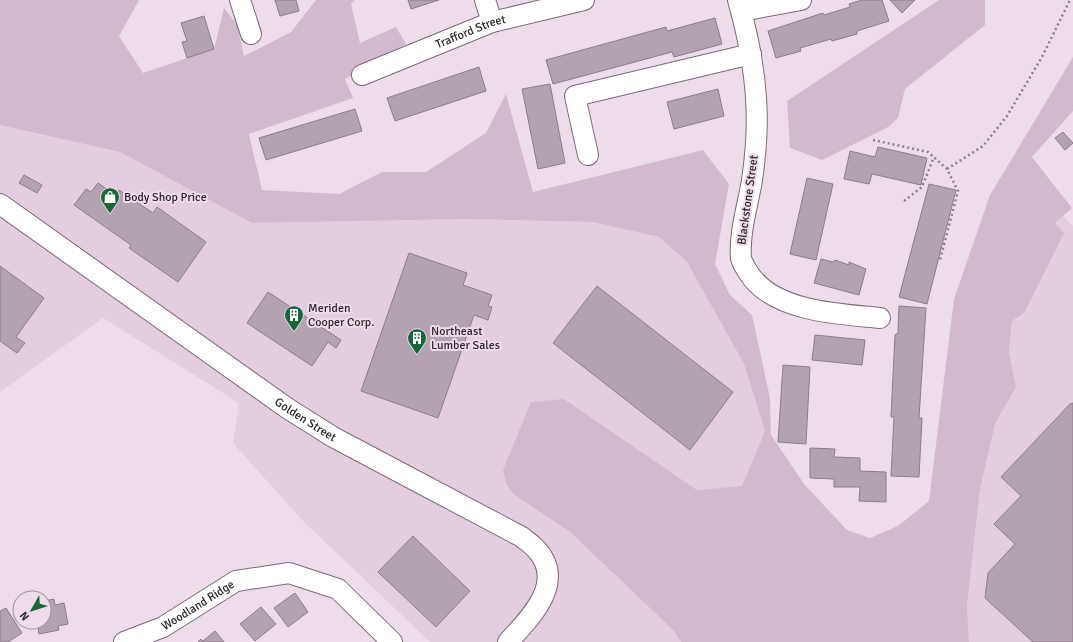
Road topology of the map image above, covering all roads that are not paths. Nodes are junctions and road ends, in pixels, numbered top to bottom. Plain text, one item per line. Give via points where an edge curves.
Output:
1 (240, 0) edge
2 (485, 0) edge
3 (584, 0) edge
4 (801, 0) edge
5 (739, 5) edge
6 (492, 22) junction
7 (251, 34) dead end
8 (751, 54) junction
9 (362, 75) dead end
10 (588, 155) dead end
11 (0, 204) edge
12 (880, 318) dead end
13 (124, 642) edge
14 (392, 642) edge
15 (508, 642) edge

1 - 7 street
2 - 6 street
3 - 6 street, Trafford Street
4 - 5 street
5 - 8 street, Blackstone Street
6 - 9 street, Trafford Street
8 - 10 street via 575,96
8 - 12 street, Blackstone Street via 757,139 742,235 741,259 753,279 770,293 795,304 833,313
11 - 15 street, Golden Street via 288,408 333,437 522,537 537,549 546,565 548,584 541,601
13 - 14 street, Woodland Ridge via 163,627 236,580 289,573 338,589

